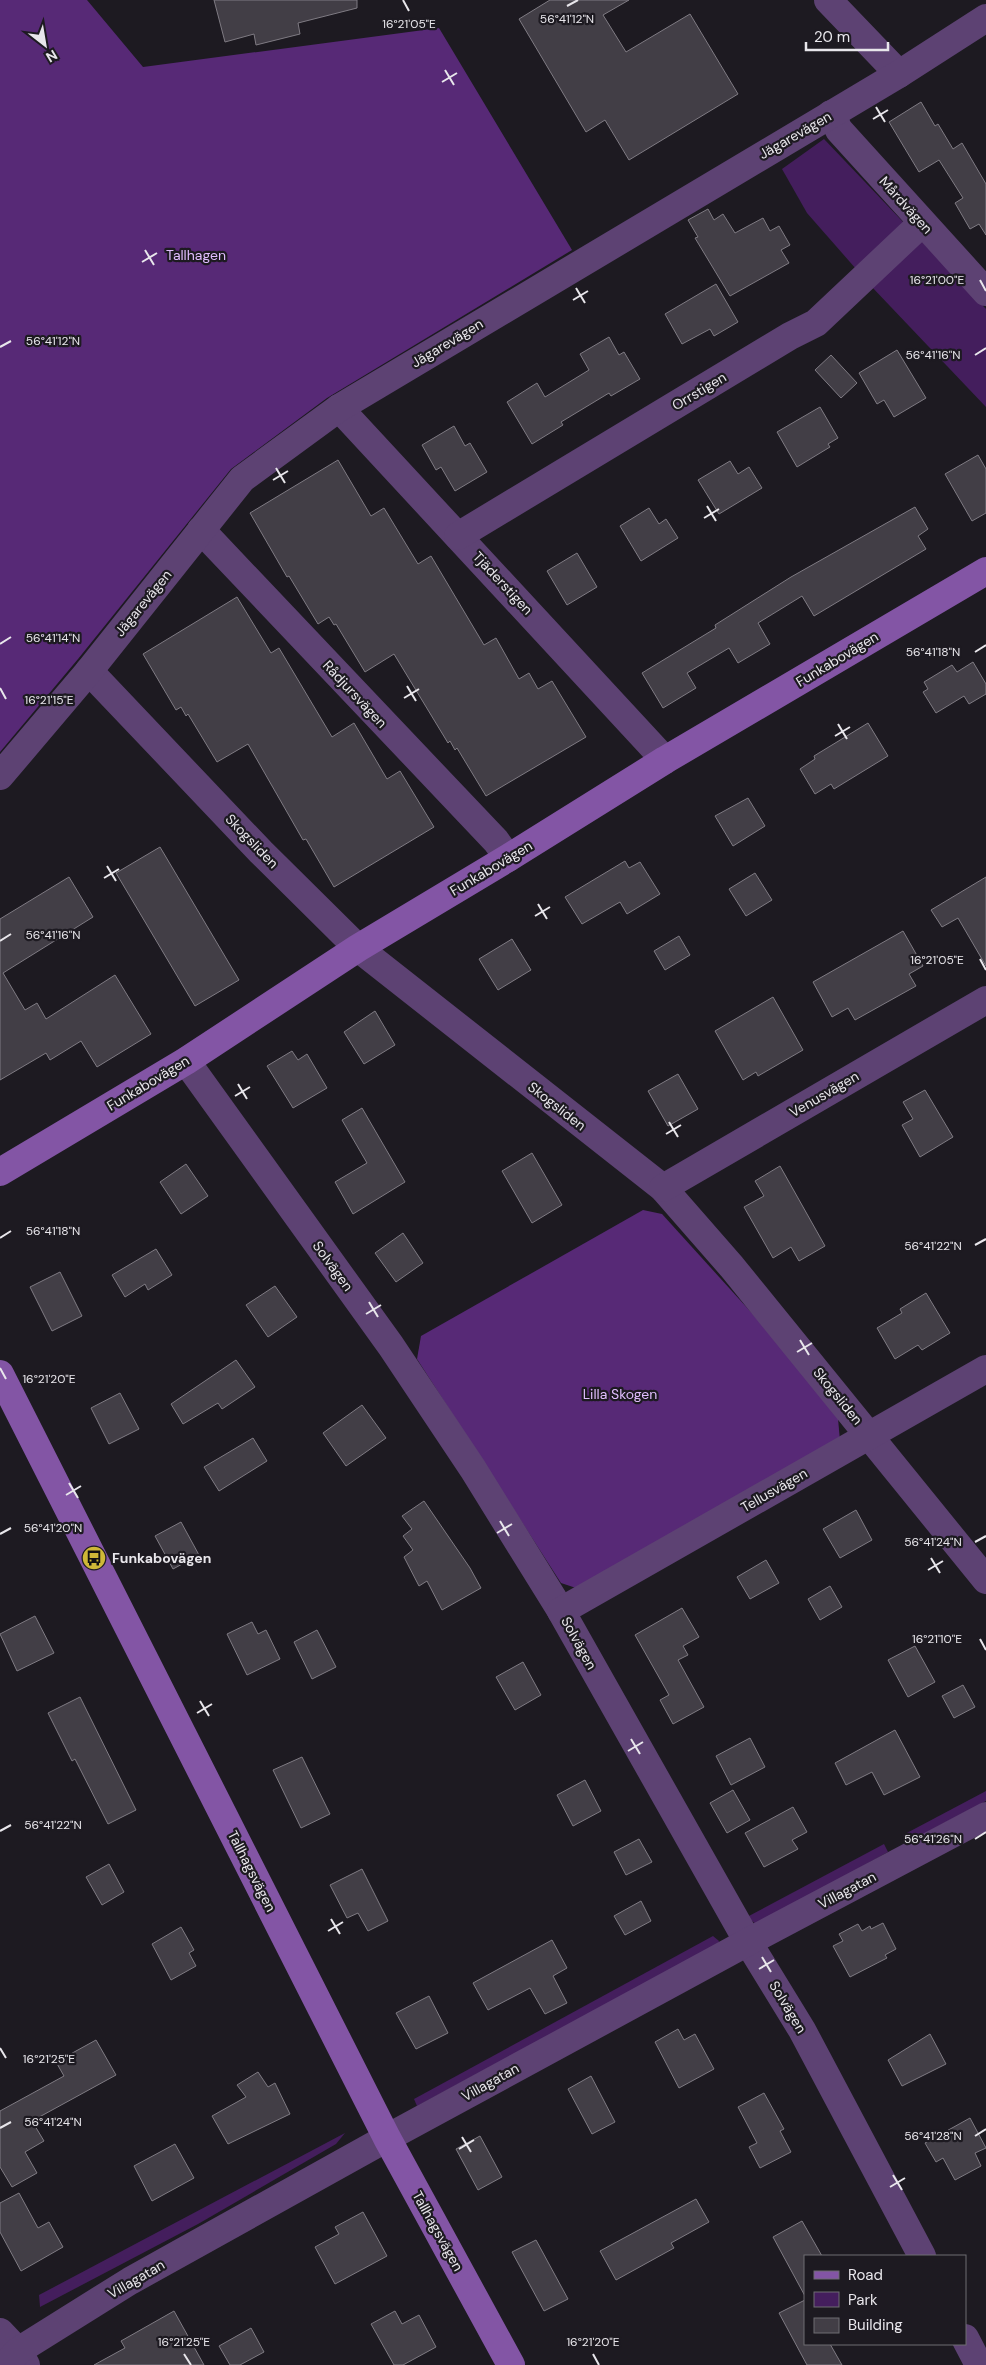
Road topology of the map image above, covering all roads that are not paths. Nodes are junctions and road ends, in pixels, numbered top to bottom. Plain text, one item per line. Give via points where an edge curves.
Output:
1 (828, 0) edge
2 (986, 18) edge
3 (899, 74) junction
4 (831, 114) junction
5 (922, 223) junction
6 (986, 292) edge
7 (339, 408) junction
8 (201, 530) junction
9 (458, 536) junction
10 (986, 571) edge
11 (89, 671) junction
12 (665, 760) junction
13 (0, 776) edge
14 (508, 858) junction
15 (358, 948) junction
16 (986, 1000) edge
17 (186, 1061) junction
18 (0, 1172) edge
19 (663, 1188) junction
20 (986, 1369) edge
21 (0, 1374) edge
22 (870, 1435) junction
23 (986, 1580) edge
24 (561, 1611) junction
25 (986, 1816) edge
26 (748, 1942) junction
27 (387, 2138) junction
28 (921, 2255) edge
29 (966, 2340) edge
30 (12, 2353) edge
31 (511, 2365) edge
32 (979, 2365) edge

1 - 3 street
2 - 3 street, Jägarevägen
3 - 4 street, Jägarevägen
4 - 5 street, Mårdvägen via 839,130
4 - 7 street, Jägarevägen
5 - 6 street, Mårdvägen
5 - 9 street, Orrstigen via 816,323
7 - 8 street, Jägarevägen via 242,479
7 - 9 street, Tjäderstigen
8 - 11 street, Jägarevägen
8 - 14 street, Rådjursvägen via 496,840
9 - 12 street, Tjäderstigen
10 - 12 street, Funkabovägen
11 - 13 street, Jägarevägen
11 - 15 street, Skogsliden via 261,852
12 - 14 street, Funkabovägen
14 - 15 street, Funkabovägen
15 - 17 street, Funkabovägen
15 - 19 street, Skogsliden
16 - 19 street, Venusvägen
17 - 18 street, Funkabovägen
17 - 24 street, Solvägen via 391,1346 473,1469
19 - 22 street, Skogsliden
20 - 22 street, Tellusvägen
21 - 27 street, Tallhagsvägen
22 - 23 street, Skogsliden
22 - 24 street, Tellusvägen
24 - 26 street, Solvägen
25 - 26 street, Villagatan
26 - 27 street, Villagatan
26 - 28 street, Solvägen via 802,2030
27 - 30 street, Villagatan via 130,2281
27 - 31 street, Tallhagsvägen
29 - 32 street

